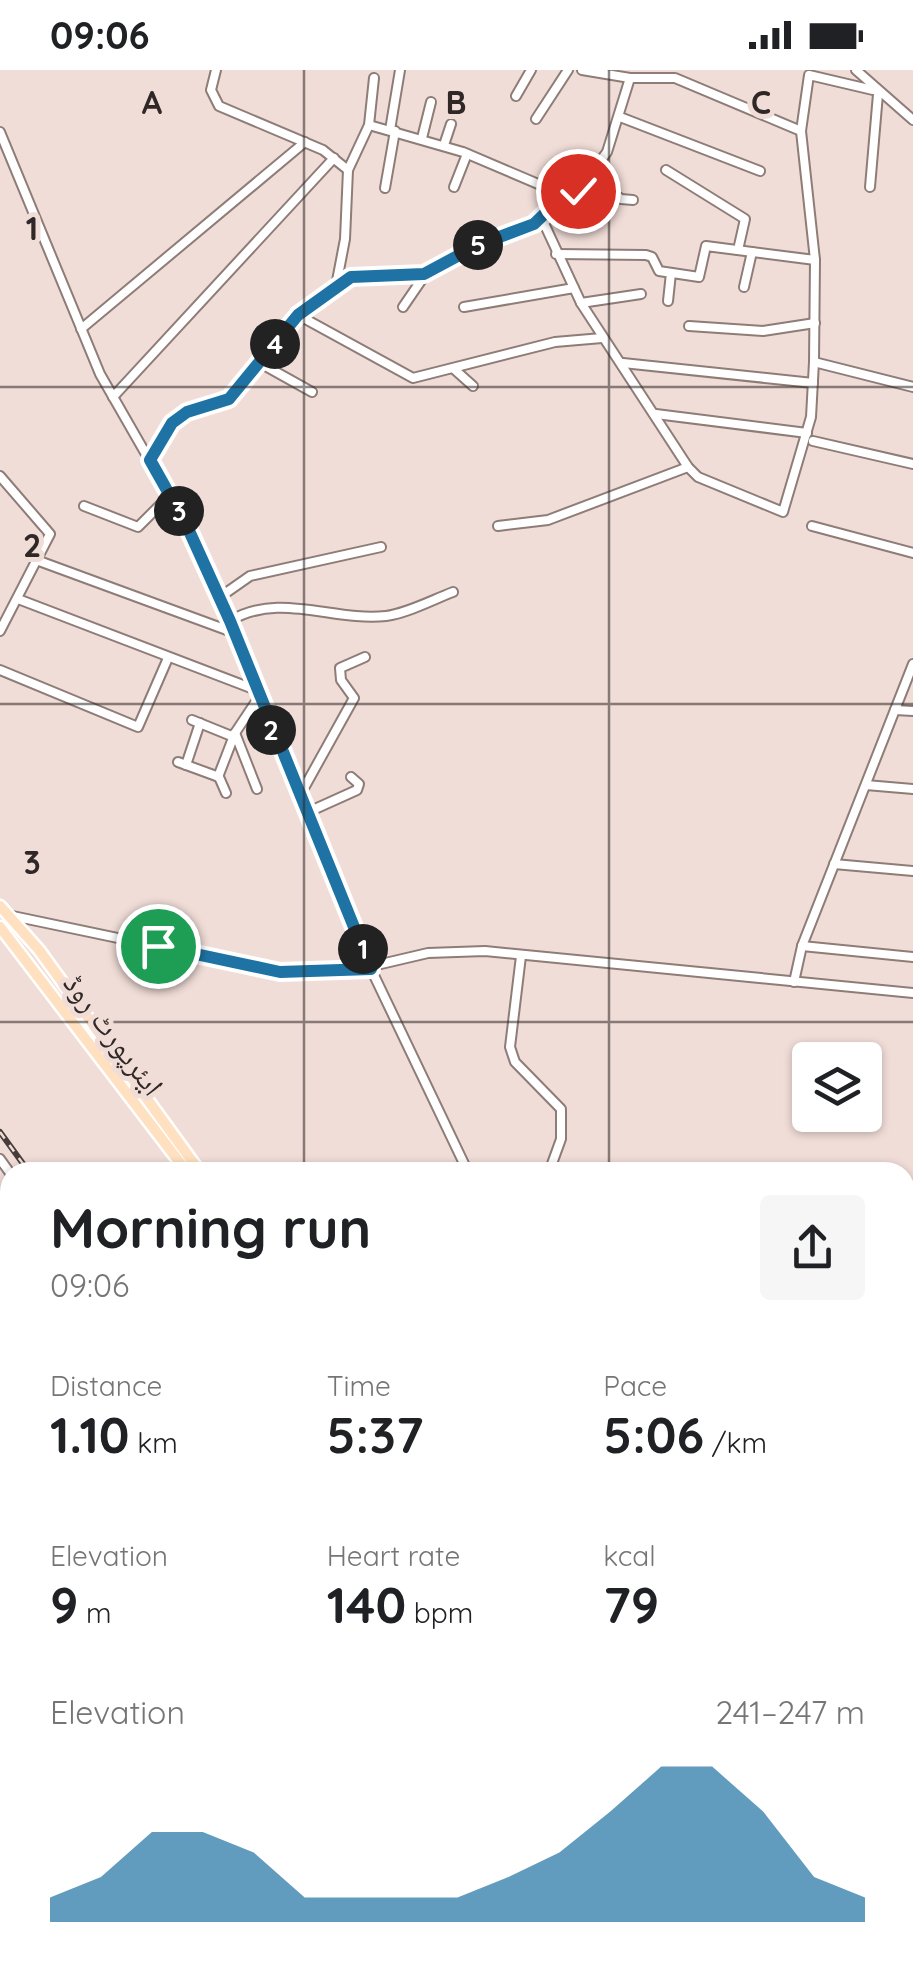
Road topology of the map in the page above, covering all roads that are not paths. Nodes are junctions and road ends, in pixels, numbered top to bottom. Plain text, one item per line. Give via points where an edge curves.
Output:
1 (216, 70) edge
2 (400, 70) edge
3 (531, 70) edge
4 (568, 70) edge
5 (582, 70) edge
6 (683, 70) edge
7 (856, 70) edge
8 (620, 74) edge
9 (374, 78) dead end
10 (630, 78) junction
11 (679, 80) junction
12 (876, 92) junction
13 (516, 96) dead end
14 (430, 102) dead end
15 (620, 117) junction
16 (536, 119) dead end
17 (913, 120) edge
18 (452, 124) dead end
19 (369, 125) junction
20 (392, 130) junction
21 (801, 131) junction
22 (0, 132) edge
23 (422, 138) junction
24 (305, 142) junction
25 (444, 145) junction
26 (468, 154) junction
27 (334, 158) junction
28 (348, 170) junction
29 (666, 170) dead end
30 (760, 171) dead end
31 (592, 177) junction
32 (454, 187) dead end
33 (870, 187) dead end
34 (385, 188) dead end
35 (564, 195) junction
36 (633, 200) dead end
37 (542, 219) junction
38 (738, 250) junction
39 (752, 252) junction
40 (556, 254) junction
41 (815, 260) junction
42 (427, 272) junction
43 (672, 273) junction
44 (335, 286) junction
45 (744, 287) dead end
46 (574, 288) junction
47 (642, 294) dead end
48 (668, 301) dead end
49 (581, 303) junction
50 (402, 307) dead end
51 (464, 307) dead end
52 (298, 315) junction
53 (815, 323) junction
54 (689, 326) dead end
55 (81, 328) junction
56 (602, 338) junction
57 (814, 362) junction
58 (260, 363) junction
59 (622, 363) junction
60 (454, 368) junction
61 (813, 383) junction
62 (473, 386) dead end
63 (913, 387) edge
64 (312, 392) dead end
65 (113, 397) junction
66 (656, 414) junction
67 (810, 437) junction
68 (150, 460) junction
69 (913, 464) edge
70 (688, 466) junction
71 (0, 476) edge
72 (170, 495) junction
73 (84, 506) dead end
74 (498, 526) dead end
75 (812, 526) dead end
76 (381, 547) dead end
77 (913, 552) edge
78 (39, 560) junction
79 (453, 592) dead end
80 (220, 597) junction
81 (18, 599) junction
82 (230, 621) junction
83 (0, 631) edge
84 (235, 633) junction
85 (365, 657) dead end
86 (168, 658) junction
87 (913, 664) edge
88 (0, 670) edge
89 (258, 694) junction
90 (896, 710) junction
91 (913, 711) edge
92 (235, 735) junction
93 (218, 777) junction
94 (350, 777) dead end
95 (866, 785) junction
96 (257, 788) dead end
97 (913, 790) edge
98 (226, 793) dead end
99 (299, 797) junction
100 (306, 813) junction
101 (834, 864) junction
102 (913, 872) edge
103 (2, 911) edge
104 (0, 927) edge
105 (802, 946) junction
106 (521, 956) junction
107 (913, 957) edge
108 (371, 969) junction
109 (794, 982) junction
110 (913, 993) edge
111 (178, 1162) edge
112 (193, 1162) edge
113 (463, 1162) edge
114 (552, 1162) edge

1 - 24 street via 211,90 219,106
2 - 20 street
3 - 13 street
4 - 16 street
5 - 8 street
6 - 11 street
7 - 12 street
8 - 10 street
9 - 19 street
10 - 11 street
10 - 15 street
11 - 21 street
12 - 17 street
12 - 21 street via 809,75
12 - 33 street
14 - 23 street
15 - 30 street
15 - 31 street
18 - 25 street
19 - 20 street
19 - 28 street
20 - 23 street
20 - 34 street
21 - 41 street
22 - 55 street
23 - 25 street
24 - 27 street
24 - 55 street
25 - 26 street
26 - 32 street
26 - 35 street
27 - 28 street
27 - 65 street
28 - 44 street
29 - 38 street via 745,219
31 - 35 street
31 - 36 street
35 - 37 street
37 - 40 street
37 - 42 street
38 - 39 street
38 - 43 street via 706,246 699,278
39 - 41 street
39 - 45 street
40 - 43 street via 650,256 657,269
40 - 46 street
41 - 53 street
42 - 44 street via 364,273
42 - 50 street
43 - 48 street
44 - 52 street
46 - 49 street
46 - 51 street
47 - 49 street
49 - 56 street
52 - 58 street
52 - 60 street via 414,378
53 - 54 street via 763,331
53 - 57 street
55 - 65 street
56 - 59 street
56 - 60 street via 555,342
57 - 61 street
57 - 63 street
58 - 64 street
58 - 68 street via 229,399 172,423
59 - 61 street
59 - 66 street
60 - 62 street
61 - 67 street
65 - 68 street
66 - 67 street
66 - 70 street
67 - 69 street
67 - 70 street via 783,512 698,478
68 - 72 street
70 - 74 street via 548,520
71 - 78 street via 49,529
72 - 73 street via 138,527
72 - 80 street
75 - 77 street
76 - 80 street via 250,576
78 - 81 street
78 - 84 street
79 - 82 street via 387,616 300,607
80 - 82 street
81 - 83 street
81 - 86 street
82 - 84 street
84 - 89 street
85 - 99 street via 340,668 354,698
86 - 88 street via 138,727
86 - 89 street
87 - 90 street
89 - 92 street
89 - 99 street
90 - 91 street
90 - 95 street
92 - 93 street
92 - 93 street via 196,721 182,763
92 - 96 street
93 - 98 street
94 - 100 street via 360,784 357,790
95 - 97 street
95 - 101 street
99 - 100 street
100 - 108 street
101 - 102 street
101 - 105 street
103 - 108 street via 280,972
103 - 112 main road, ایئرپورٹ روڈ via 48,962
104 - 111 main road, ایئرپورٹ روڈ
105 - 107 street
105 - 109 street
106 - 108 street via 428,953
106 - 109 street
106 - 114 street via 510,1047 515,1062 561,1109
108 - 113 street
109 - 110 street

